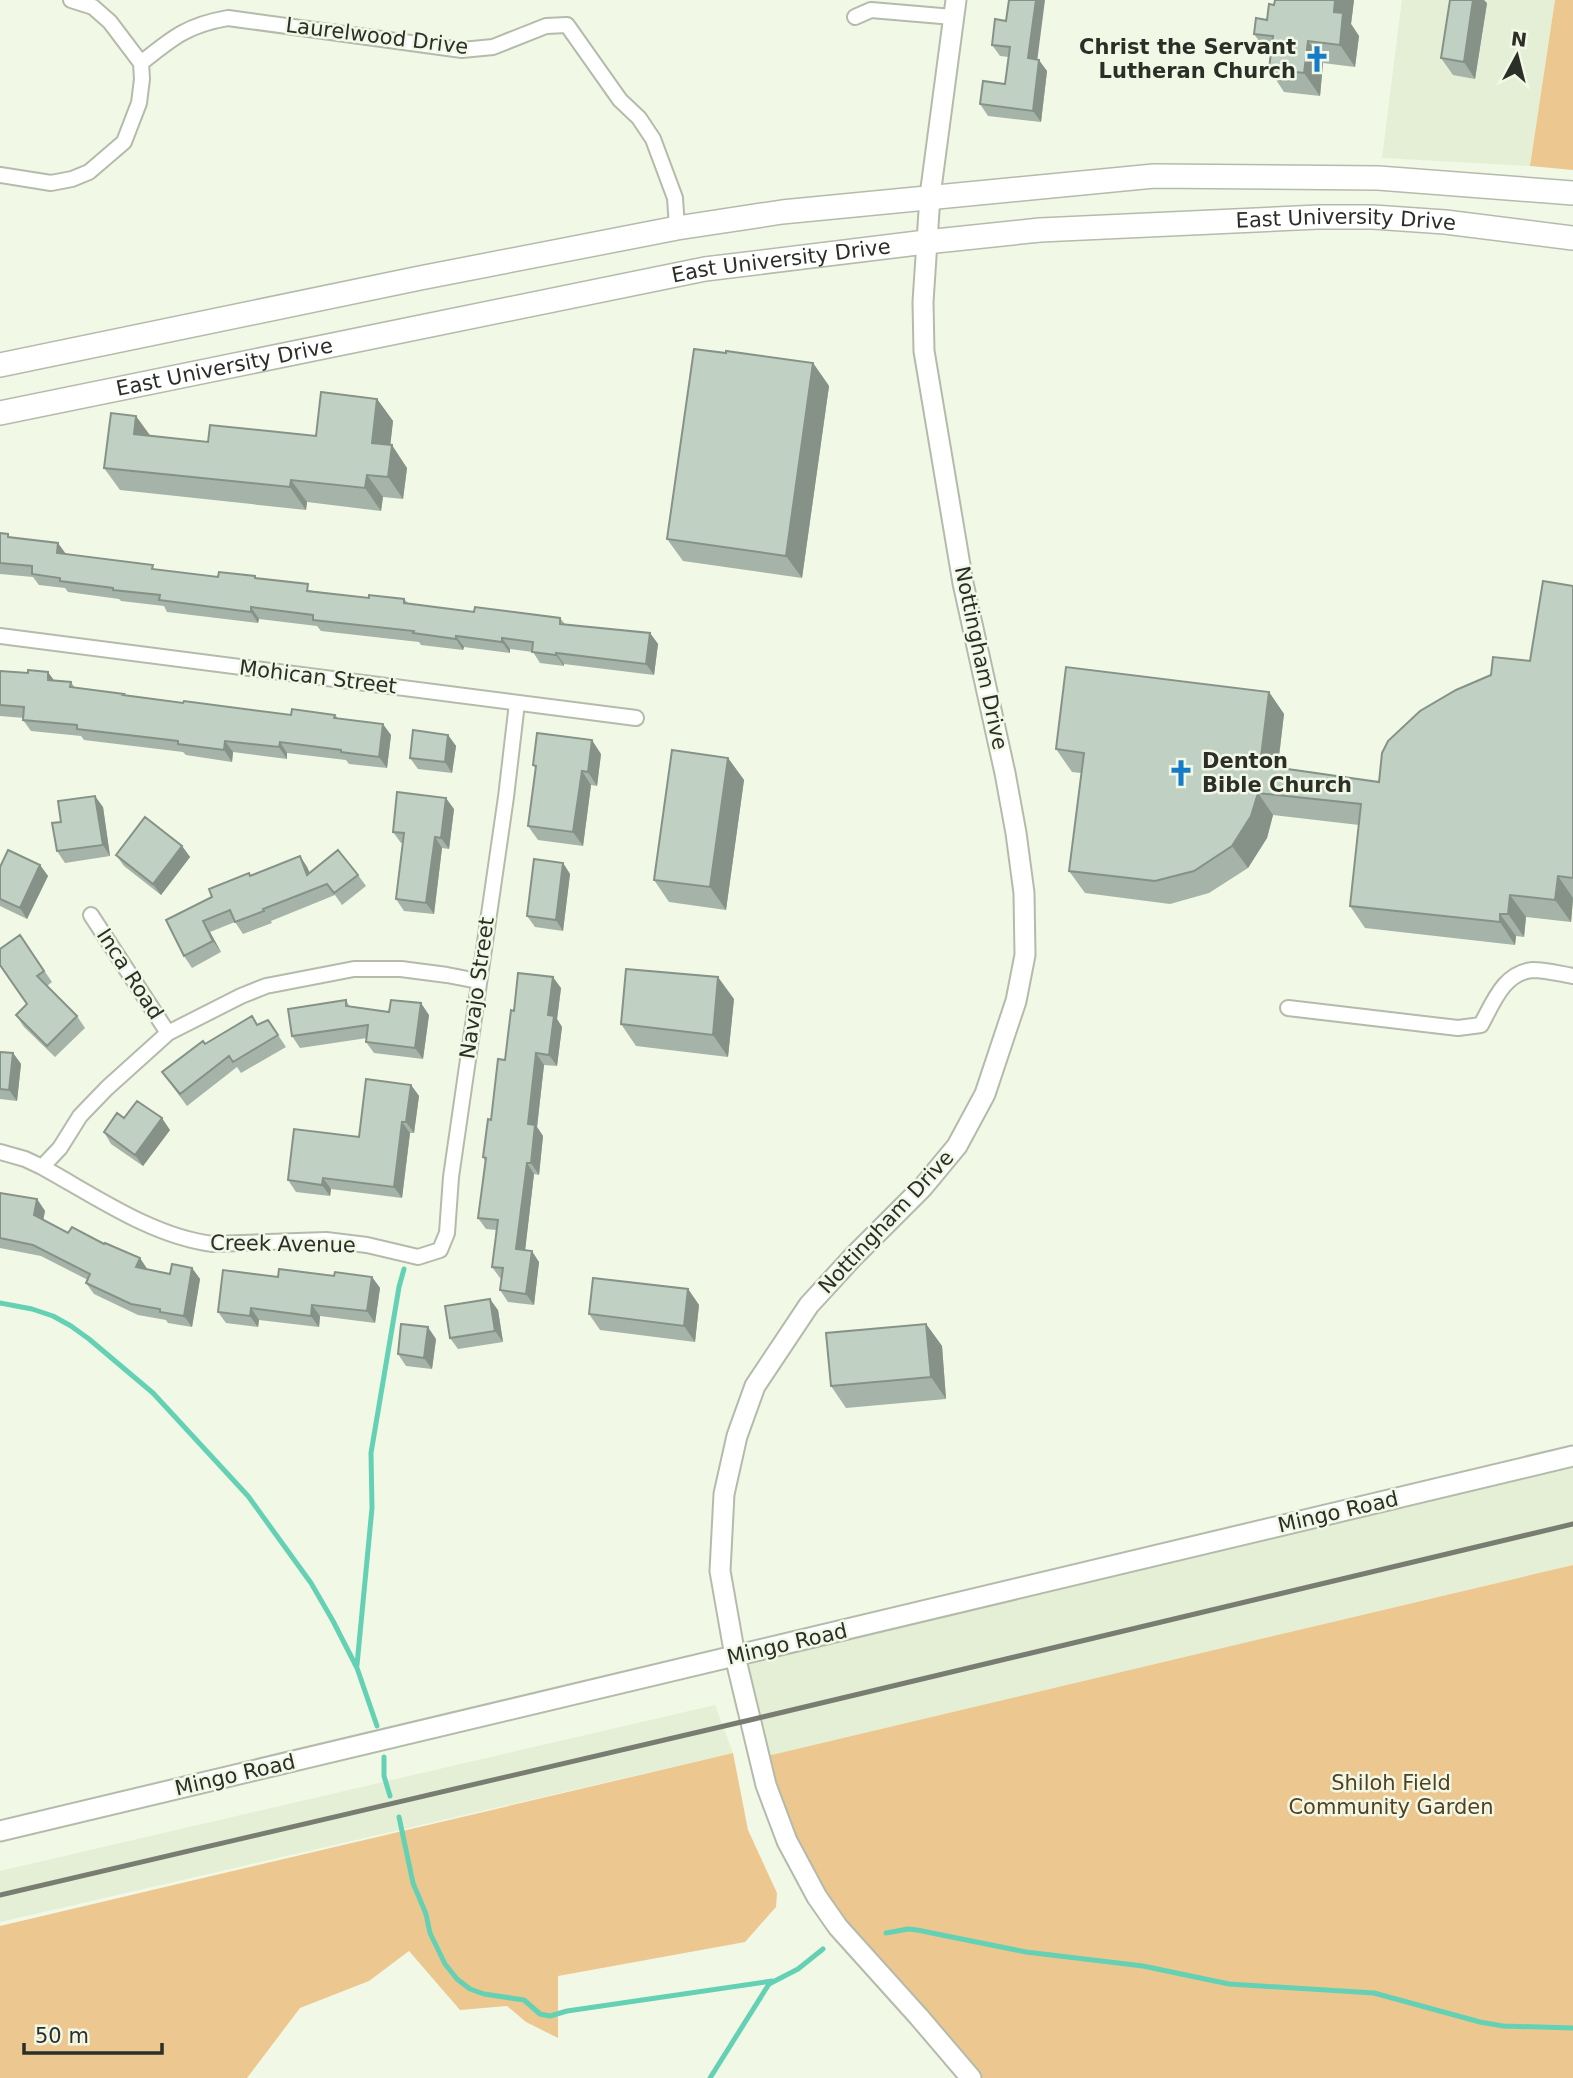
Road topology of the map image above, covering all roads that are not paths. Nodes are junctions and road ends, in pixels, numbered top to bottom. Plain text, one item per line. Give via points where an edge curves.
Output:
1 (71, 0) edge
2 (955, 8) edge
3 (855, 17) dead end
4 (141, 63) junction
5 (0, 175) edge
6 (1573, 193) edge
7 (930, 196) junction
8 (677, 228) junction
9 (1573, 237) edge
10 (926, 242) junction
11 (0, 365) edge
12 (0, 413) edge
13 (0, 636) edge
14 (517, 703) junction
15 (636, 718) dead end
16 (91, 915) dead end
17 (1573, 976) edge
18 (478, 981) junction
19 (1288, 1008) dead end
20 (168, 1033) junction
21 (0, 1152) edge
22 (42, 1167) junction
23 (418, 1257) joint
24 (1573, 1456) edge
25 (735, 1656) junction
26 (0, 1830) edge
27 (971, 2078) edge

1 - 4 street via 93,7 110,22
2 - 3 street via 872,10
2 - 7 street, Nottingham Drive
4 - 5 street via 139,103 124,142 89,172 51,183
4 - 8 street, Laurelwood Drive via 187,28 228,18 462,50 493,47 545,26 566,25 653,139 675,198
6 - 7 main road, East University Drive via 1378,178 1154,176
7 - 8 main road, East University Drive
7 - 10 street, Nottingham Drive
8 - 11 main road, East University Drive
9 - 10 main road, East University Drive via 1445,222 1318,217 1040,230
10 - 12 main road, East University Drive via 705,270
10 - 25 street, Nottingham Drive via 925,351 963,583 1016,833 1024,893 1024,955 1016,1001 985,1094 957,1146 809,1305 755,1386 737,1436 724,1494 720,1571
13 - 14 street, Mohican Street
14 - 15 street, Mohican Street
14 - 18 street, Navajo Street
16 - 20 street, Inca Road
17 - 19 street via 1532,970 1510,978 1481,1025 1458,1028
18 - 20 street via 401,969 322,974 266,986
18 - 23 street, Navajo Street via 447,1233 440,1250
20 - 22 street via 80,1116
21 - 22 street, Creek Avenue
22 - 23 street, Creek Avenue via 152,1227 198,1242 326,1240
24 - 25 street, Mingo Road
25 - 26 street, Mingo Road
25 - 27 street, Nottingham Drive via 772,1805 817,1898

